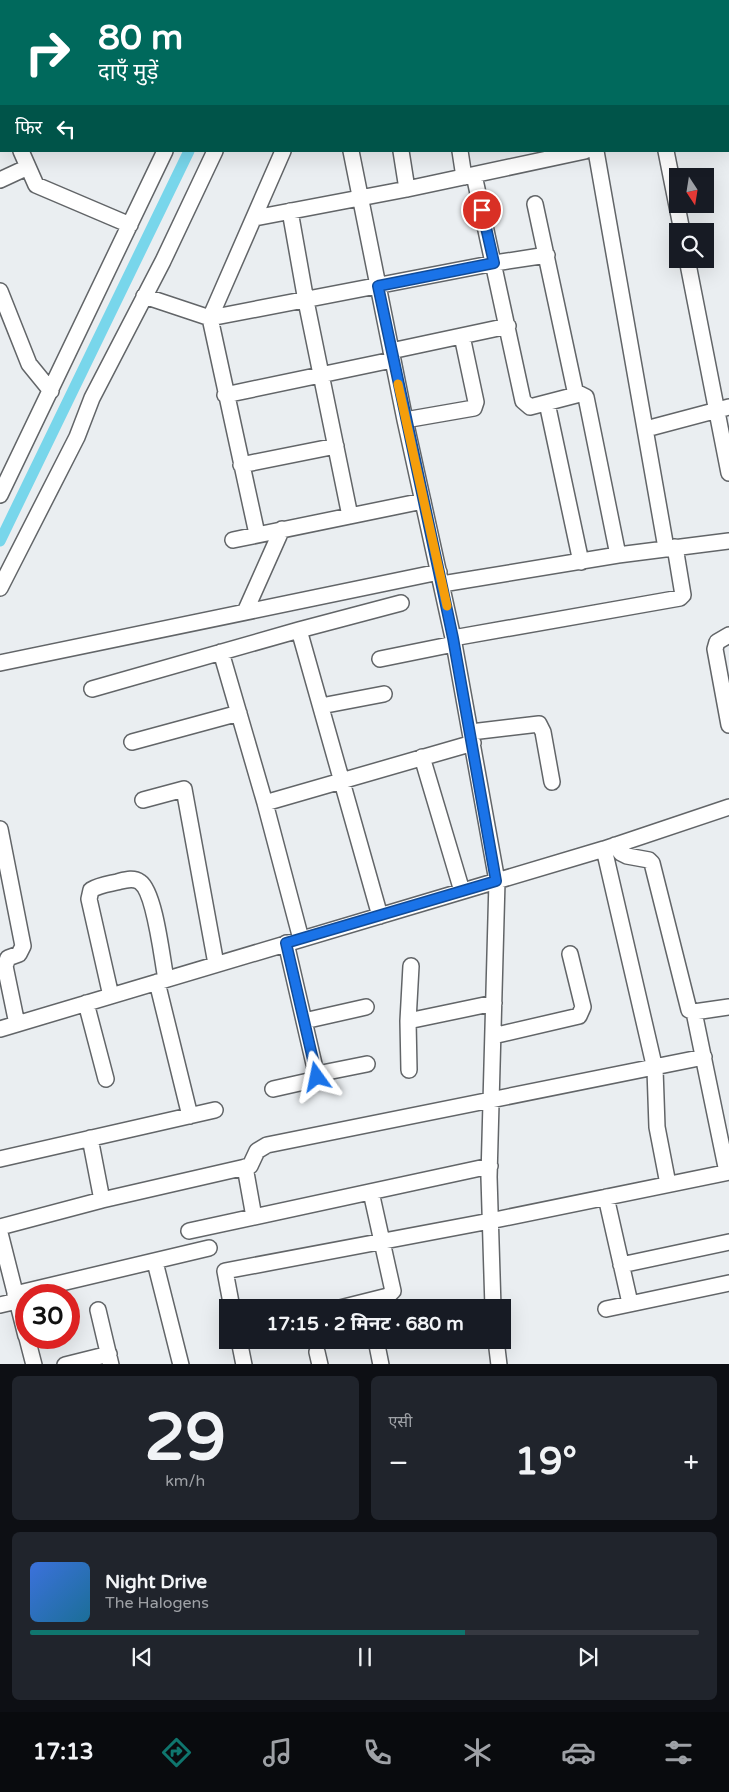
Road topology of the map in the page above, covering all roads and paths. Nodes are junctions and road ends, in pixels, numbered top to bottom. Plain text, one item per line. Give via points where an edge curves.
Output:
1 (20, 152) edge
2 (165, 152) edge
3 (215, 152) edge
4 (283, 152) edge
5 (351, 152) edge
6 (400, 152) edge
7 (460, 152) edge
8 (576, 152) edge
9 (596, 152) edge
10 (666, 152) edge
11 (528, 157) edge
12 (28, 167) junction
13 (469, 176) junction
14 (0, 180) edge
15 (407, 189) junction
16 (360, 198) junction
17 (535, 204) dead end
18 (290, 211) junction
19 (255, 218) junction
20 (680, 223) edge
21 (130, 225) junction
22 (547, 255) junction
23 (494, 263) junction
24 (689, 268) edge
25 (378, 286) junction
26 (0, 291) edge
27 (144, 296) junction
28 (306, 300) junction
29 (210, 318) junction
30 (508, 326) junction
31 (462, 336) junction
32 (392, 355) junction
33 (321, 375) junction
34 (51, 391) junction
35 (225, 395) junction
36 (576, 395) junction
37 (547, 403) junction
38 (723, 409) edge
39 (405, 420) junction
40 (646, 429) junction
41 (336, 446) junction
42 (241, 465) junction
43 (729, 473) edge
44 (0, 495) edge
45 (423, 501) junction
46 (350, 516) junction
47 (282, 529) junction
48 (257, 534) junction
49 (233, 540) dead end
50 (729, 541) edge
51 (670, 548) junction
52 (618, 555) junction
53 (581, 562) junction
54 (440, 578) junction
55 (0, 588) edge
56 (401, 603) dead end
57 (245, 612) junction
58 (299, 630) junction
59 (729, 635) edge
60 (454, 641) junction
61 (221, 652) junction
62 (380, 659) dead end
63 (0, 662) edge
64 (92, 689) dead end
65 (384, 694) dead end
66 (321, 706) junction
67 (239, 713) junction
68 (729, 725) edge
69 (472, 738) junction
70 (132, 742) dead end
71 (422, 757) junction
72 (342, 781) junction
73 (552, 782) dead end
74 (143, 800) dead end
75 (265, 803) junction
76 (729, 806) edge
77 (0, 829) edge
78 (609, 847) junction
79 (496, 881) junction
80 (462, 892) junction
81 (380, 916) junction
82 (294, 941) junction
83 (570, 954) dead end
84 (216, 964) junction
85 (411, 966) dead end
86 (162, 980) junction
87 (111, 996) junction
88 (86, 1003) junction
89 (494, 1004) junction
90 (366, 1007) dead end
91 (729, 1007) edge
92 (694, 1012) junction
93 (304, 1021) junction
94 (408, 1021) junction
95 (17, 1024) junction
96 (0, 1029) edge
97 (493, 1036) junction
98 (704, 1057) junction
99 (367, 1064) dead end
100 (655, 1068) junction
101 (408, 1070) dead end
102 (316, 1074) junction
103 (106, 1079) dead end
104 (273, 1089) dead end
105 (492, 1100) junction
106 (214, 1110) dead end
107 (190, 1116) junction
108 (90, 1138) junction
109 (0, 1159) edge
110 (490, 1166) junction
111 (245, 1168) junction
112 (728, 1172) edge
113 (668, 1184) junction
114 (371, 1192) junction
115 (606, 1197) junction
116 (102, 1200) junction
117 (254, 1217) junction
118 (490, 1221) junction
119 (0, 1227) edge
120 (189, 1231) dead end
121 (0, 1233) edge
122 (383, 1241) junction
123 (729, 1242) edge
124 (209, 1248) dead end
125 (155, 1262) junction
126 (622, 1265) junction
127 (729, 1283) edge
128 (70, 1284) edge
129 (15, 1294) edge
130 (15, 1298) edge
131 (230, 1299) edge
132 (380, 1299) edge
133 (493, 1299) edge
134 (630, 1304) junction
135 (0, 1305) edge
136 (606, 1308) dead end
137 (98, 1310) dead end
138 (30, 1349) edge
139 (239, 1349) edge
140 (378, 1349) edge
141 (497, 1349) edge
142 (110, 1359) edge
143 (34, 1364) edge
144 (65, 1364) edge
145 (181, 1364) edge
146 (240, 1364) edge
147 (382, 1364) edge
148 (499, 1364) edge

1 - 12 street
2 - 21 street
3 - 27 street
4 - 19 street
5 - 16 street
6 - 15 street
7 - 13 street
8 - 11 street
9 - 40 street
10 - 20 street
11 - 13 street
12 - 14 street
12 - 21 street via 36,185
13 - 15 street
13 - 23 street
15 - 16 street
16 - 18 street
16 - 25 street
17 - 22 street
18 - 19 street
18 - 28 street
19 - 29 street
21 - 34 street
22 - 23 street
22 - 36 street
23 - 25 street
23 - 30 street
24 - 38 street
25 - 28 street
25 - 32 street
26 - 34 street via 29,364
27 - 29 street
27 - 55 street
28 - 29 street
28 - 33 street
29 - 35 street
30 - 31 street
30 - 37 street via 525,404 530,407
31 - 32 street
31 - 39 street via 476,402 474,408
32 - 33 street
32 - 39 street
33 - 35 street
33 - 41 street
34 - 44 street
35 - 42 street
36 - 37 street
36 - 52 street via 586,397
37 - 53 street
38 - 40 street
38 - 43 street
39 - 45 street
40 - 51 street
41 - 42 street
41 - 46 street
42 - 48 street
45 - 46 street
45 - 54 street
46 - 47 street
47 - 48 street
47 - 57 street
48 - 49 street
50 - 51 street
51 - 52 street
51 - 60 street via 683,595 680,598
52 - 53 street
53 - 54 street
54 - 57 street
54 - 60 street
56 - 58 street
57 - 63 street
58 - 61 street
58 - 66 street
59 - 68 street via 717,642 715,649
60 - 62 street
60 - 69 street
61 - 64 street
61 - 67 street
65 - 66 street
66 - 72 street
67 - 70 street
67 - 75 street
69 - 71 street
69 - 73 street via 539,724
69 - 79 street
71 - 72 street
71 - 80 street
72 - 75 street
72 - 81 street
74 - 84 street via 184,789
75 - 82 street
76 - 78 street
77 - 95 street via 23,946 19,954 8,958 5,966
78 - 79 street
78 - 92 street via 652,863 687,1006
78 - 100 street
79 - 80 street
79 - 89 street
80 - 81 street
81 - 82 street
82 - 84 street
82 - 93 street
83 - 97 street via 583,1007 579,1016
84 - 86 street
85 - 94 street
86 - 87 street
86 - 87 street via 151,900 146,887 130,879 103,885 92,890 89,899
86 - 107 street
87 - 88 street
88 - 95 street
88 - 103 street
89 - 94 street
89 - 97 street
90 - 93 street
91 - 92 street
92 - 98 street
93 - 102 street
94 - 101 street
95 - 96 street
97 - 105 street
98 - 100 street
98 - 112 street
99 - 102 street
100 - 105 street
100 - 113 street via 657,1126
102 - 104 street via 313,1080
105 - 110 street
105 - 111 street via 267,1145 260,1148 253,1163
106 - 107 street
107 - 108 street
108 - 109 street
108 - 116 street
110 - 114 street
110 - 118 street
111 - 116 street
111 - 117 street
112 - 113 street
113 - 115 street
114 - 117 street
114 - 122 street
115 - 118 street
115 - 126 street
116 - 119 street
117 - 120 street
118 - 122 street
118 - 133 street
121 - 129 street
122 - 131 street via 225,1270
122 - 132 street via 393,1291
123 - 126 street
124 - 125 street
125 - 128 street
125 - 145 street
126 - 134 street
127 - 134 street
130 - 135 street
134 - 136 street
137 - 142 street
138 - 143 street
139 - 146 street
140 - 147 street
141 - 148 street
142 - 144 street

